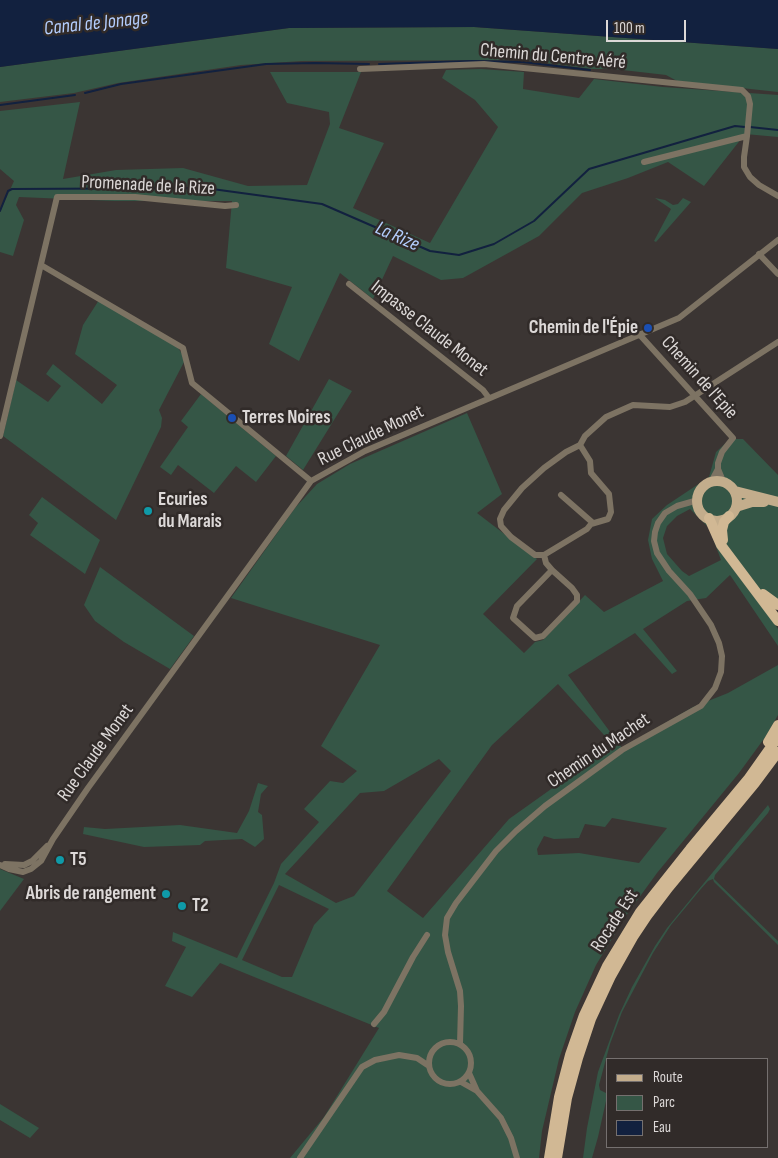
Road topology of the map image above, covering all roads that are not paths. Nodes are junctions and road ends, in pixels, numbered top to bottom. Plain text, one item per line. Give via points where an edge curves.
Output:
1 (360, 69) dead end
2 (748, 135) junction
3 (644, 162) dead end
4 (778, 196) edge
5 (236, 205) dead end
6 (778, 240) edge
7 (759, 254) junction
8 (41, 265) junction
9 (778, 274) edge
10 (349, 284) dead end
11 (639, 334) junction
12 (778, 342) edge
13 (696, 396) junction
14 (489, 398) junction
15 (0, 436) edge
16 (580, 445) junction
17 (718, 470) junction
18 (311, 481) junction
19 (723, 481) junction
20 (711, 482) junction
21 (735, 491) junction
22 (561, 495) dead end
23 (698, 500) junction
24 (778, 503) edge
25 (736, 507) junction
26 (729, 516) junction
27 (709, 518) junction
28 (593, 524) junction
29 (544, 556) junction
30 (552, 570) junction
31 (778, 606) edge
32 (778, 621) edge
33 (778, 725) edge
34 (778, 737) edge
35 (778, 752) edge
36 (778, 761) edge
37 (752, 780) junction
38 (0, 864) edge
39 (427, 935) dead end
40 (374, 1024) dead end
41 (461, 1029) junction
42 (451, 1042) junction
43 (460, 1044) junction
44 (431, 1053) junction
45 (416, 1058) junction
46 (429, 1066) junction
47 (469, 1073) junction
48 (461, 1082) junction
49 (477, 1091) junction
50 (300, 1158) edge
51 (517, 1158) edge
52 (549, 1158) edge
53 (557, 1158) edge

1 - 2 street, Chemin du Centre Aéré via 484,64 742,90 750,104
2 - 3 street
2 - 4 street via 744,167 758,185
5 - 8 street, Promenade de la Rize via 135,197 57,197
6 - 7 street, Rue Claude Monet
7 - 9 street
7 - 11 street, Rue Claude Monet via 679,318
8 - 15 street
8 - 18 street via 182,348 192,383
10 - 14 street, Impasse Claude Monet
11 - 13 street, Chemin de l'Epie
11 - 14 street, Rue Claude Monet
12 - 13 street
13 - 16 street via 670,406 633,405 606,417
13 - 17 street, Chemin de l'Epie via 733,438 722,452
14 - 18 street, Rue Claude Monet via 365,451
16 - 28 street via 590,461 591,473 611,499 608,519
16 - 29 street via 566,452 522,488 500,519 501,526 511,537 535,555
17 - 19 street
17 - 20 street, Chemin de l'Epie
18 - 38 street, Rue Claude Monet via 53,839 24,865
19 - 20 main road
19 - 21 main road
20 - 23 main road via 701,489
21 - 24 main road
21 - 25 main road
22 - 28 street
23 - 27 main road via 701,511
23 - 41 street, Chemin du Machet via 665,513 654,532 654,541 657,553 690,594 719,643 722,672 715,688 700,706 622,750 545,806 496,851 456,902 447,918 445,935 460,991
24 - 25 main road via 752,502
25 - 26 main road
26 - 27 main road via 719,520
26 - 31 highway via 722,530 726,545 762,592
27 - 32 highway via 721,545
28 - 29 street
29 - 30 street
30 - 30 street via 572,588 576,601 543,636 534,638 513,618 517,606
33 - 37 highway via 752,766
34 - 37 highway, Rocade Est
35 - 37 highway, Rocade Est
36 - 37 highway via 764,779
37 - 52 highway, Rocade Est via 640,912 606,966 570,1055
37 - 53 highway, Rocade Est via 652,909 611,976 591,1019 578,1058
39 - 40 street
41 - 42 street
41 - 43 street, Chemin du Machet
42 - 43 street
42 - 44 street via 440,1044
43 - 47 street via 472,1060
44 - 45 street
44 - 46 street
45 - 46 street
45 - 50 street via 385,1057 362,1067
46 - 48 street via 441,1082
47 - 48 street
47 - 49 street
48 - 49 street
49 - 51 street via 500,1118

